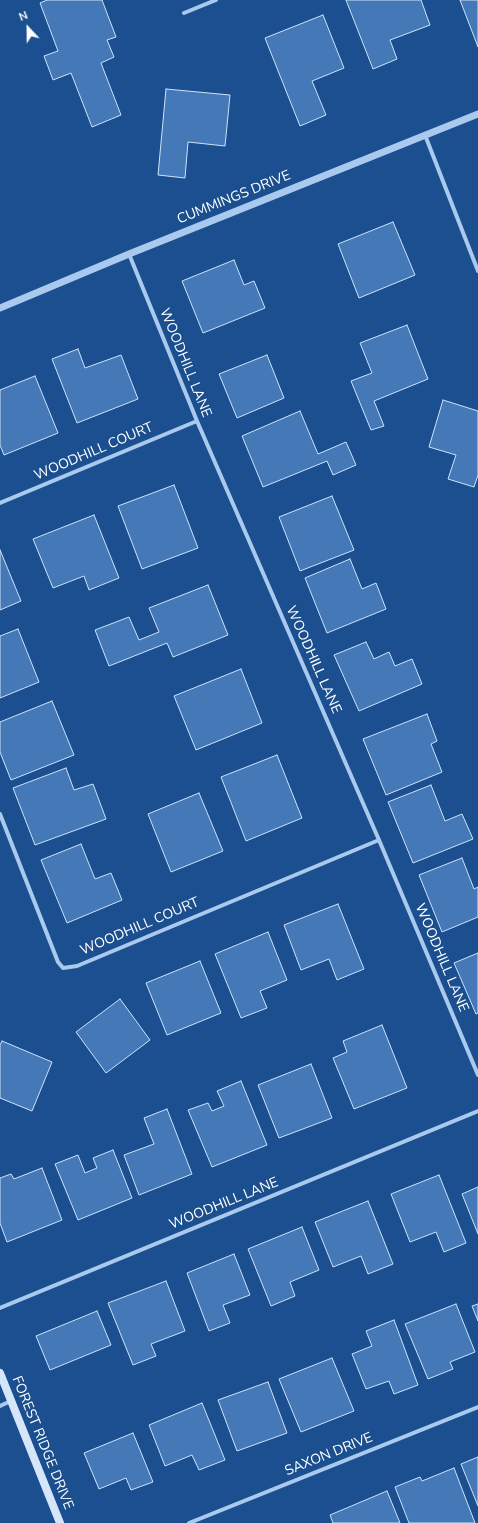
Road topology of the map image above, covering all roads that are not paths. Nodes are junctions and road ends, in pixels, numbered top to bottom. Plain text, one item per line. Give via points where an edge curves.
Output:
1 (216, 0) edge
2 (184, 13) dead end
3 (478, 114) edge
4 (425, 135) junction
5 (129, 254) junction
6 (478, 271) edge
7 (0, 308) edge
8 (197, 421) junction
9 (0, 503) edge
10 (0, 814) edge
11 (379, 840) junction
12 (478, 1075) edge
13 (478, 1112) edge
14 (0, 1308) edge
15 (0, 1373) edge
16 (11, 1401) junction
17 (0, 1406) edge
18 (478, 1407) edge
19 (60, 1523) edge
20 (189, 1523) edge

1 - 2 street
3 - 4 street, CUMMINGS DRIVE
4 - 5 street, CUMMINGS DRIVE
4 - 6 street
5 - 7 street, CUMMINGS DRIVE
5 - 8 street, WOODHILL LANE
8 - 9 street, WOODHILL COURT
8 - 11 street, WOODHILL LANE
10 - 11 street, WOODHILL COURT via 58,962 63,968 77,966
11 - 12 street, WOODHILL LANE
13 - 14 street, WOODHILL LANE
15 - 16 main road, FOREST RIDGE DRIVE
16 - 17 street
16 - 19 main road, FOREST RIDGE DRIVE
18 - 20 street, SAXON DRIVE

